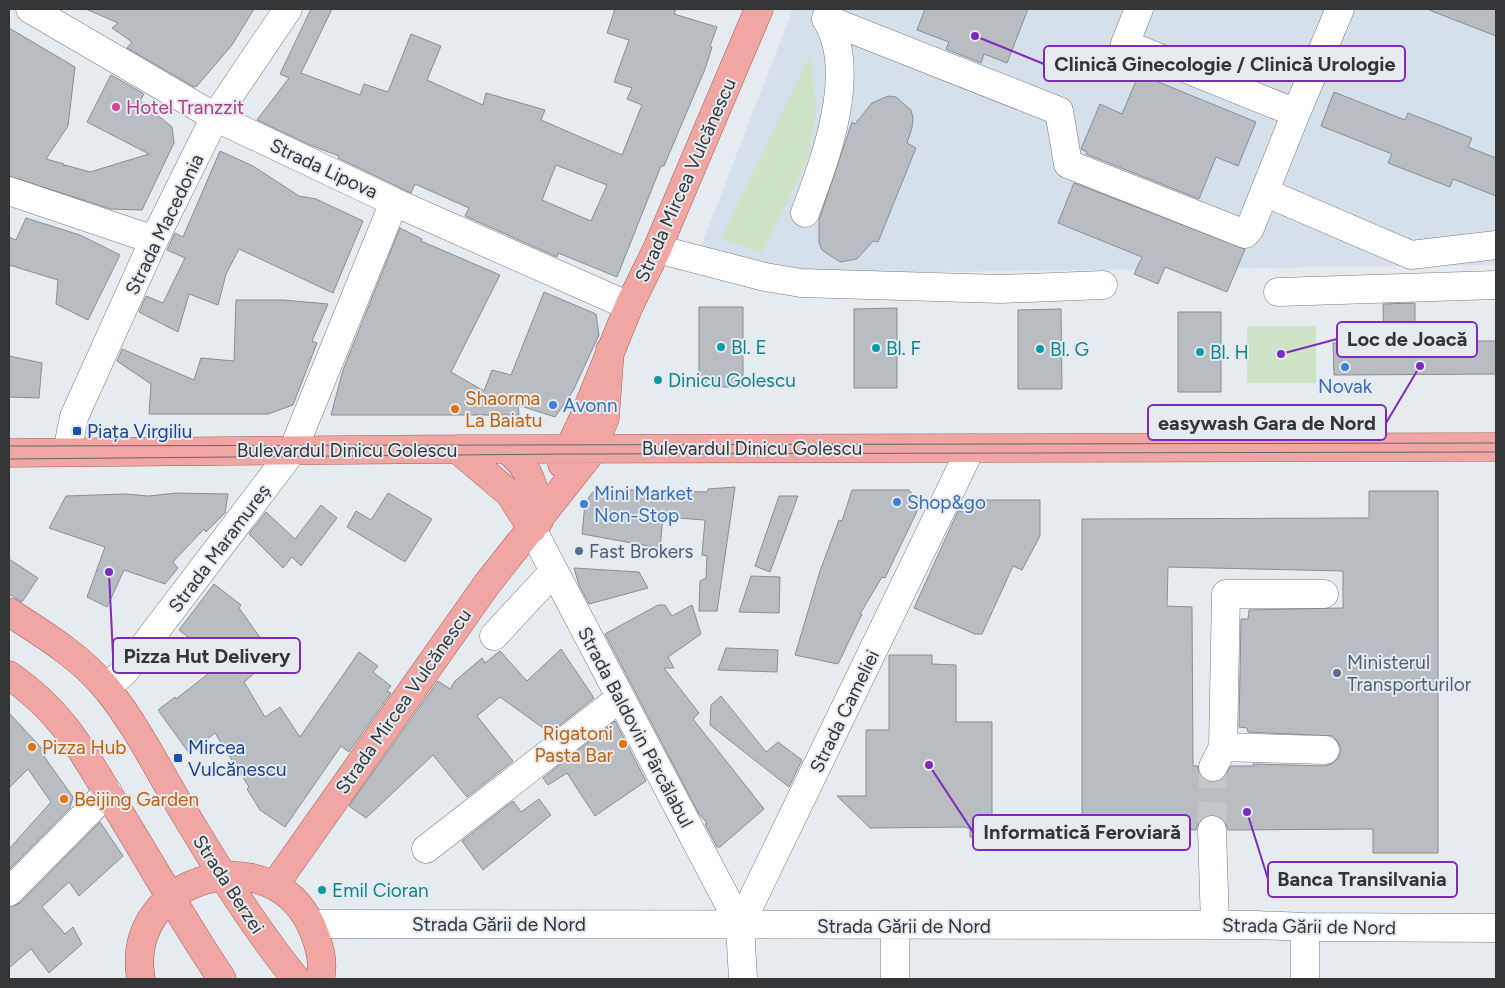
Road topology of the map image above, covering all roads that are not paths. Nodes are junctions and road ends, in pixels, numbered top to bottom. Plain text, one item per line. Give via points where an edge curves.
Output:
1 (288, 9) edge
2 (759, 9) edge
3 (1139, 9) edge
4 (1340, 9) edge
5 (46, 13) edge
6 (828, 14) edge
7 (1296, 112) junction
8 (215, 117) junction
9 (9, 191) edge
10 (1264, 192) junction
11 (394, 202) junction
12 (805, 213) dead end
13 (154, 240) junction
14 (1496, 245) edge
15 (657, 249) junction
16 (1103, 285) dead end
17 (1496, 285) edge
18 (1278, 292) dead end
19 (629, 306) junction
20 (1496, 447) edge
21 (971, 448) junction
22 (457, 449) junction
23 (505, 449) junction
24 (581, 449) junction
25 (293, 450) junction
26 (67, 452) junction
27 (9, 453) edge
28 (535, 525) junction
29 (554, 571) junction
30 (1324, 594) dead end
31 (9, 612) edge
32 (494, 636) dead end
33 (9, 675) edge
34 (106, 688) junction
35 (620, 698) junction
36 (1325, 750) dead end
37 (108, 792) junction
38 (1212, 830) tunnel mouth
39 (426, 848) dead end
40 (221, 875) junction
41 (274, 886) junction
42 (9, 892) edge
43 (170, 898) junction
44 (311, 924) junction
45 (740, 925) junction
46 (1215, 925) junction
47 (896, 927) junction
48 (1306, 927) junction
49 (1496, 928) edge
50 (141, 979) edge
51 (222, 979) edge
52 (296, 979) edge
53 (320, 979) edge
54 (743, 979) edge
55 (895, 979) edge
56 (1305, 979) edge

1 - 8 street, Strada Macedonia
2 - 15 main road, Strada Mircea Vulcănescu
3 - 7 street via 1125,44
4 - 7 street
5 - 8 street, Strada Lipova
6 - 10 street via 1059,111 1068,164 1245,234
6 - 12 street via 839,49 837,102 830,145
7 - 10 street
8 - 11 street, Strada Lipova
8 - 13 street, Strada Macedonia
9 - 13 street
10 - 14 street via 1411,255
11 - 19 street, Strada Lipova
11 - 25 street, Strada Maramureș
13 - 26 street, Strada Macedonia via 74,417
15 - 16 street via 801,284 1001,289
15 - 19 main road, Strada Mircea Vulcănescu
17 - 18 street
19 - 24 main road, Strada Mircea Vulcănescu via 610,350 605,418
20 - 21 main road, Bulevardul Dinicu Golescu
21 - 24 main road, Bulevardul Dinicu Golescu
21 - 45 street, Strada Cameliei
22 - 23 main road, Bulevardul Dinicu Golescu
22 - 25 main road, Bulevardul Dinicu Golescu
22 - 28 main road via 510,494
23 - 24 main road, Bulevardul Dinicu Golescu
23 - 28 main road via 523,464 536,492
24 - 28 main road, Strada Mircea Vulcănescu
25 - 26 main road, Bulevardul Dinicu Golescu
25 - 34 street, Strada Maramureș via 125,671
26 - 27 main road, Bulevardul Dinicu Golescu
28 - 29 street, Strada Baldovin Pârcălabul
28 - 41 main road, Strada Mircea Vulcănescu via 487,584
29 - 32 street
29 - 35 street, Strada Baldovin Pârcălabul
30 - 36 street via 1226,594 1218,757
31 - 34 main road, Strada Berzei via 67,652
33 - 37 main road via 32,691 63,721
34 - 40 main road, Strada Berzei
35 - 39 street
35 - 45 street, Strada Baldovin Pârcălabul
37 - 42 street
37 - 43 main road
38 - 46 street
40 - 41 main road via 248,876
40 - 43 main road via 195,882
40 - 52 main road, Strada Berzei via 269,946
41 - 44 main road via 296,902
43 - 50 main road via 154,916 143,941 139,968
43 - 51 main road
44 - 45 street, Strada Gării de Nord
44 - 53 main road via 320,949
45 - 47 street, Strada Gării de Nord
45 - 54 street, Strada Cameliei
46 - 47 street, Strada Gării de Nord
46 - 48 street, Strada Gării de Nord
47 - 55 street
48 - 49 street, Strada Gării de Nord
48 - 56 street

